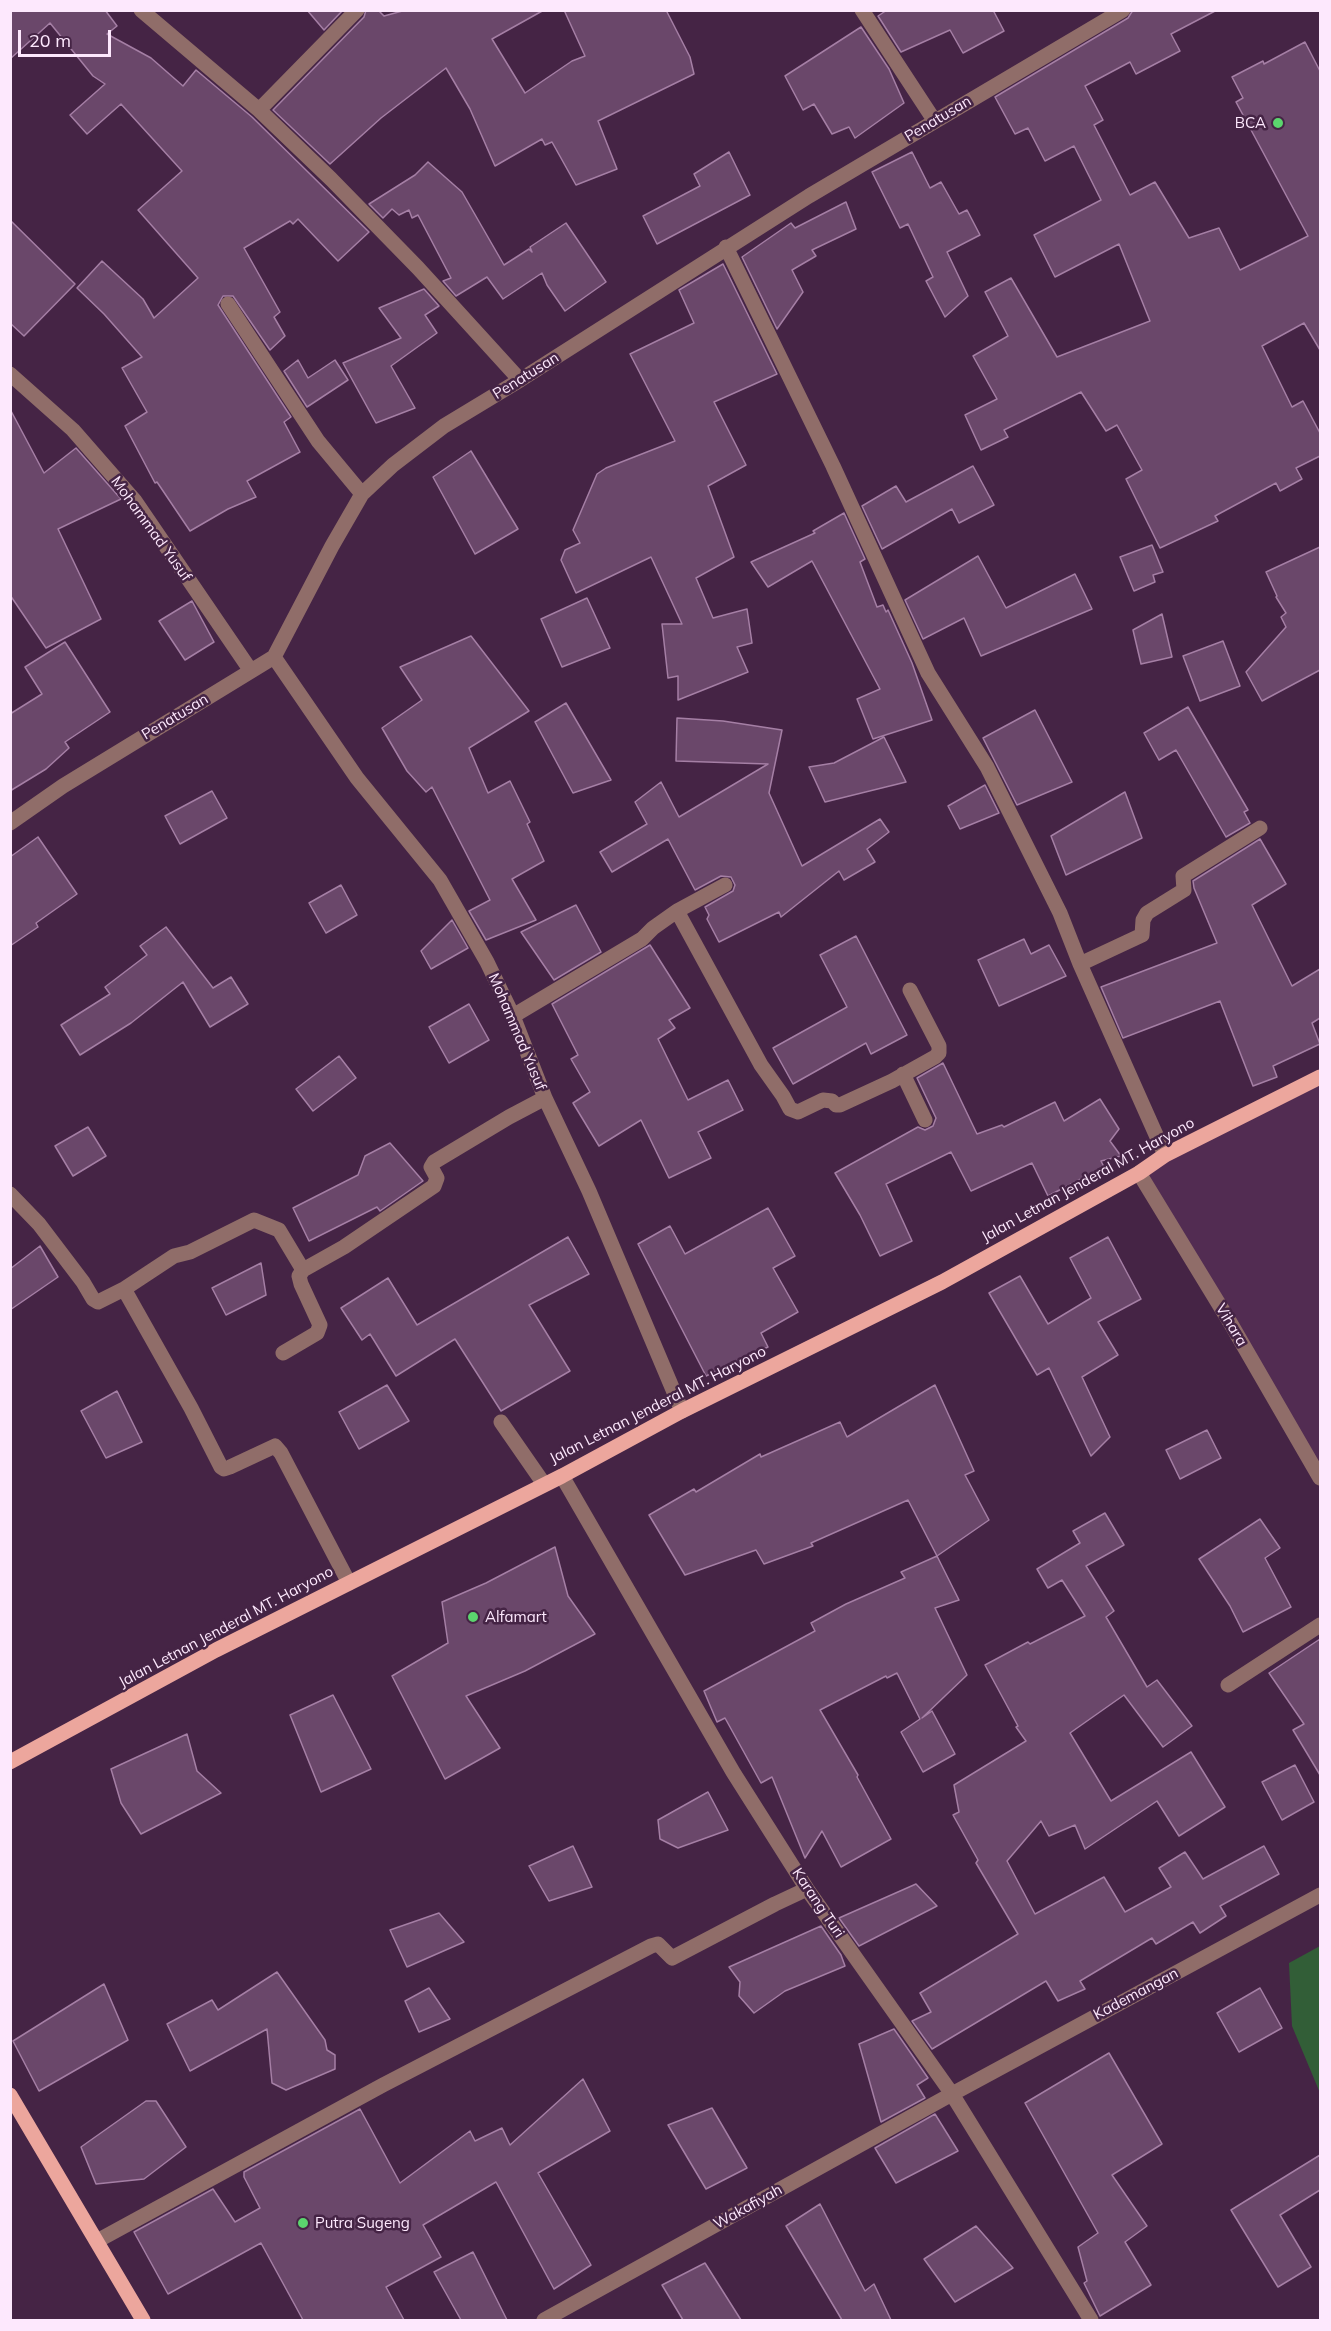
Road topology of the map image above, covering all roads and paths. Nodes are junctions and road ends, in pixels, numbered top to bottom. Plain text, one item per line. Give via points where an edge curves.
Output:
1 (141, 10) edge
2 (357, 10) edge
3 (862, 10) edge
4 (1123, 10) edge
5 (259, 110) junction
6 (934, 120) junction
7 (726, 248) junction
8 (228, 304) dead end
9 (10, 374) edge
10 (520, 380) junction
11 (362, 494) junction
12 (274, 657) junction
13 (251, 671) junction
14 (11, 822) edge
15 (1260, 828) dead end
16 (725, 885) dead end
17 (677, 911) junction
18 (1080, 964) junction
19 (910, 990) dead end
20 (513, 1016) junction
21 (903, 1074) junction
22 (1320, 1077) edge
23 (545, 1098) junction
24 (925, 1120) dead end
25 (1165, 1155) junction
26 (1139, 1173) junction
27 (10, 1194) edge
28 (303, 1270) junction
29 (124, 1289) junction
30 (283, 1353) dead end
31 (682, 1411) junction
32 (501, 1422) dead end
33 (562, 1476) junction
34 (1320, 1478) edge
35 (544, 1484) junction
36 (349, 1583) junction
37 (1320, 1625) edge
38 (1228, 1685) dead end
39 (10, 1762) edge
40 (807, 1889) junction
41 (1320, 1895) edge
42 (952, 2094) junction
43 (10, 2095) edge
44 (98, 2241) junction
45 (143, 2320) edge
46 (544, 2320) edge
47 (1091, 2320) edge

1 - 5 street
2 - 5 street
3 - 6 street
4 - 6 street, Penatusan
5 - 10 street via 418,268
6 - 7 street, Penatusan
7 - 10 street, Penatusan
7 - 18 street via 833,466 928,673 987,767
8 - 11 street via 318,441
9 - 13 street, Mohammad Yusuf via 73,430 135,501
10 - 11 street, Penatusan via 444,426
11 - 12 street, Penatusan
12 - 13 street, Penatusan
12 - 20 street, Mohammad Yusuf via 357,778 440,880
13 - 14 street, Penatusan
15 - 18 street via 1183,876 1184,890 1146,913 1142,935
16 - 17 street
17 - 20 street via 642,939
17 - 21 street via 761,1065 790,1109 798,1112 824,1100 840,1105
18 - 25 street
19 - 21 street via 939,1053
20 - 23 street, Mohammad Yusuf
21 - 24 street
22 - 25 main road, Jalan Letnan Jenderal MT. Haryono
23 - 28 street via 434,1162 434,1186
23 - 31 street, Mohammad Yusuf via 589,1191
25 - 26 main road, Jalan Letnan Jenderal MT. Haryono
26 - 31 main road, Jalan Letnan Jenderal MT. Haryono via 942,1282
26 - 34 street, Vihara
27 - 29 street via 39,1224 96,1301 102,1302
28 - 29 street via 279,1230 254,1220 174,1256
28 - 30 street via 299,1276 301,1284 320,1325 317,1332
29 - 36 street via 221,1467 230,1467 275,1446
31 - 33 main road, Jalan Letnan Jenderal MT. Haryono
32 - 35 street
33 - 35 main road, Jalan Letnan Jenderal MT. Haryono
33 - 40 street, Karang Turi via 733,1772
35 - 36 main road, Jalan Letnan Jenderal MT. Haryono
36 - 39 main road, Jalan Letnan Jenderal MT. Haryono
37 - 38 street
40 - 42 street, Karang Turi
40 - 44 street via 672,1958 658,1944 651,1946 383,2085
41 - 42 street, Kademangan
42 - 46 street, Wakafiyah
42 - 47 street, Karang Turi
43 - 44 main road
44 - 45 main road

